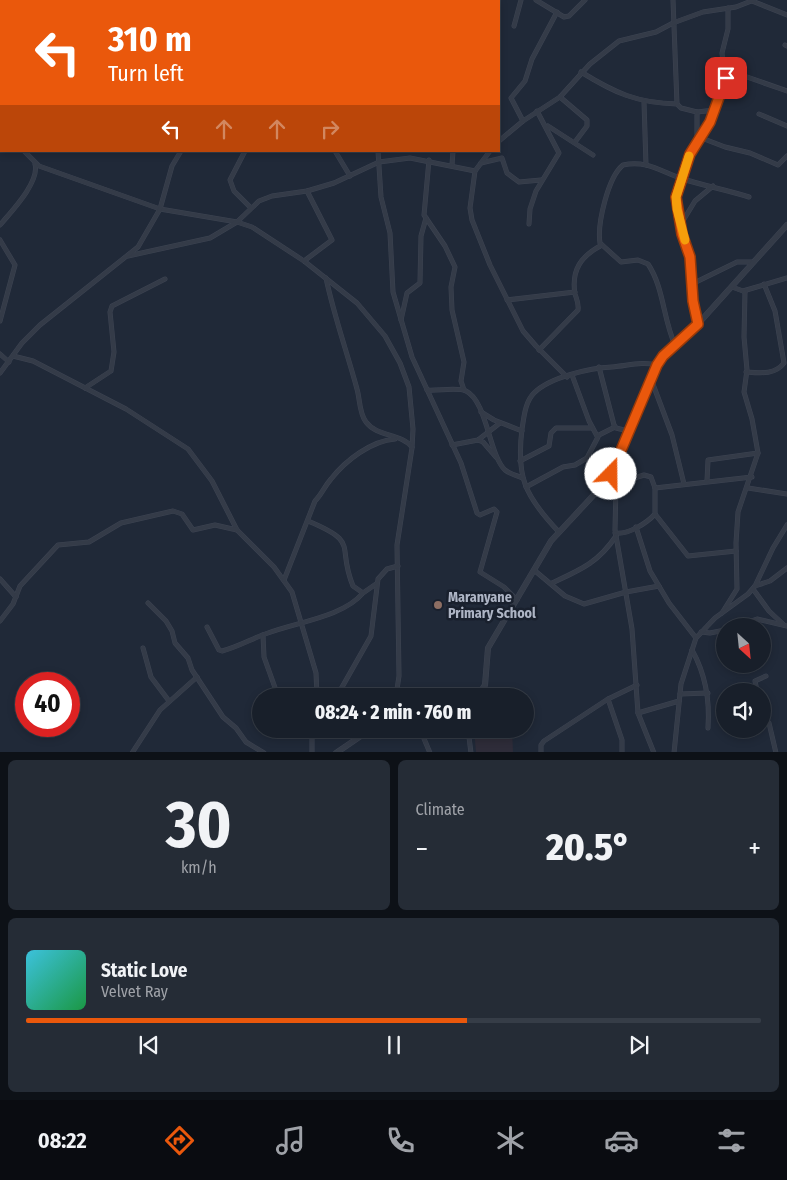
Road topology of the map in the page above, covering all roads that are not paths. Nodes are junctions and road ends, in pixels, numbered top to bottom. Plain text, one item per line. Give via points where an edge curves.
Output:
1 (521, 0) edge
2 (536, 0) edge
3 (585, 0) edge
4 (673, 0) edge
5 (752, 0) edge
6 (728, 8) junction
7 (557, 12) junction
8 (787, 15) edge
9 (673, 23) junction
10 (514, 26) dead end
11 (724, 69) junction
12 (581, 72) junction
13 (787, 91) edge
14 (560, 97) junction
15 (644, 102) junction
16 (677, 104) junction
17 (715, 110) junction
18 (537, 111) junction
19 (697, 112) junction
20 (759, 114) dead end
21 (523, 121) junction
22 (546, 125) junction
23 (787, 126) edge
24 (700, 137) junction
25 (500, 140) edge
26 (575, 142) junction
27 (696, 142) junction
28 (25, 152) edge
29 (180, 152) edge
30 (244, 152) edge
31 (336, 152) edge
32 (378, 152) edge
33 (410, 152) edge
34 (453, 152) edge
35 (489, 152) edge
36 (593, 155) dead end
37 (787, 156) edge
38 (410, 158) junction
39 (428, 160) junction
40 (379, 162) junction
41 (481, 163) junction
42 (35, 164) junction
43 (452, 165) junction
44 (646, 165) junction
45 (475, 171) junction
46 (350, 176) junction
47 (682, 179) junction
48 (541, 180) junction
49 (713, 186) junction
50 (307, 191) junction
51 (748, 197) dead end
52 (250, 207) junction
53 (160, 209) junction
54 (426, 218) junction
55 (237, 222) junction
56 (529, 224) dead end
57 (681, 224) junction
58 (0, 225) edge
59 (787, 226) edge
60 (0, 240) edge
61 (602, 246) junction
62 (128, 256) junction
63 (304, 261) junction
64 (754, 262) junction
65 (326, 278) junction
66 (787, 278) edge
67 (166, 279) dead end
68 (694, 283) junction
69 (764, 284) junction
70 (732, 287) junction
71 (745, 291) junction
72 (575, 292) junction
73 (507, 300) junction
74 (401, 320) junction
75 (0, 321) edge
76 (698, 324) junction
77 (674, 345) junction
78 (539, 350) junction
79 (0, 354) edge
80 (13, 356) junction
81 (9, 362) junction
82 (657, 365) junction
83 (599, 367) junction
84 (746, 372) junction
85 (0, 373) edge
86 (569, 376) junction
87 (651, 379) junction
88 (85, 388) junction
89 (427, 390) junction
90 (464, 390) junction
91 (480, 411) junction
92 (500, 423) junction
93 (615, 427) junction
94 (592, 428) junction
95 (522, 431) junction
96 (628, 431) junction
97 (490, 433) junction
98 (598, 437) junction
99 (398, 438) junction
100 (478, 440) junction
101 (452, 444) junction
102 (412, 448) junction
103 (758, 453) junction
104 (498, 459) junction
105 (520, 461) junction
106 (609, 477) junction
107 (752, 477) junction
108 (523, 478) junction
109 (708, 481) junction
110 (615, 484) junction
111 (684, 484) junction
112 (526, 487) junction
113 (655, 488) junction
114 (748, 488) junction
115 (787, 494) edge
116 (656, 514) junction
117 (308, 521) junction
118 (787, 525) edge
119 (636, 527) junction
120 (237, 530) junction
121 (558, 530) junction
122 (616, 535) junction
123 (736, 551) junction
124 (398, 566) junction
125 (787, 568) edge
126 (534, 570) junction
127 (0, 579) edge
128 (284, 580) junction
129 (552, 583) junction
130 (376, 584) junction
131 (659, 586) junction
132 (754, 588) junction
133 (626, 592) junction
134 (363, 593) junction
135 (16, 597) junction
136 (517, 600) junction
137 (148, 602) dead end
138 (722, 613) junction
139 (0, 621) edge
140 (300, 622) junction
141 (771, 622) edge
142 (786, 626) edge
143 (207, 627) dead end
144 (701, 632) junction
145 (716, 632) edge
146 (263, 635) junction
147 (696, 638) junction
148 (143, 648) dead end
149 (692, 650) junction
150 (766, 676) dead end
151 (197, 677) junction
152 (755, 683) edge
153 (636, 685) junction
154 (275, 688) edge
155 (317, 688) edge
156 (342, 688) edge
157 (397, 688) edge
158 (483, 688) edge
159 (708, 693) junction
160 (680, 694) junction
161 (608, 699) junction
162 (169, 700) junction
163 (679, 701) junction
164 (638, 713) junction
165 (708, 728) dead end
166 (771, 733) edge
167 (312, 738) edge
168 (357, 738) edge
169 (424, 738) edge
170 (469, 738) edge
171 (135, 747) junction
172 (132, 752) edge
173 (137, 752) edge
174 (264, 752) edge
175 (312, 752) edge
176 (336, 752) edge
177 (430, 752) edge
178 (471, 752) edge
179 (541, 752) edge
180 (622, 752) edge
181 (654, 752) edge
182 (674, 752) edge
183 (776, 752) edge

1 - 10 street
2 - 7 street
3 - 7 street via 567,17
4 - 9 street
5 - 6 street
5 - 8 street
6 - 9 street via 703,12
6 - 11 street via 728,29 722,53
7 - 21 street via 532,59 525,81 511,98
9 - 12 street via 656,32 620,41
9 - 16 street
11 - 13 street
11 - 17 street via 725,82
12 - 14 street
12 - 15 street via 617,92
14 - 18 street
14 - 26 street via 587,120 588,126
15 - 16 street
15 - 44 street
16 - 19 street
17 - 19 street
17 - 24 street
18 - 21 street
18 - 22 street
19 - 27 street
20 - 23 street
21 - 25 street
22 - 26 street
22 - 48 street via 559,153
24 - 27 street
24 - 37 street via 778,165
26 - 36 street
27 - 47 street
28 - 42 street
29 - 53 street via 172,166
30 - 52 street via 230,180 234,191
31 - 46 street
32 - 40 street
33 - 38 street
34 - 43 street
35 - 41 street
38 - 39 street
38 - 40 street
39 - 43 street
39 - 54 street
40 - 46 street
40 - 74 street via 381,197 390,233 393,292
41 - 45 street
41 - 48 street via 502,158 507,172 519,182
42 - 53 street
42 - 58 street via 36,172 27,190
43 - 45 street
44 - 47 street
44 - 61 street via 620,166 600,220
45 - 73 street via 471,215
46 - 50 street
47 - 49 street
47 - 57 street via 676,204
48 - 56 street via 532,200
49 - 51 street
49 - 57 street via 695,201
50 - 52 street via 272,196
50 - 63 street via 332,240
52 - 55 street
53 - 55 street
53 - 62 street via 145,238
54 - 74 street via 421,236 420,283 407,293
54 - 90 street via 455,267 451,287 452,310 464,362 461,381
55 - 62 street via 210,238
55 - 63 street via 270,237
57 - 68 street
59 - 64 street
60 - 75 street via 15,268
61 - 72 street via 592,250 577,265
61 - 77 street via 621,262 638,260 648,264 656,278
62 - 80 street via 58,310 22,343
63 - 65 street
64 - 68 street via 737,262
64 - 70 street
65 - 99 street via 365,421 377,430
65 - 102 street via 363,308 392,348 409,387
66 - 69 street
67 - 88 street via 112,306 114,352 111,371
68 - 76 street via 693,301
69 - 71 street
69 - 84 street via 775,311 784,363 770,372
70 - 71 street
70 - 76 street
71 - 84 street
72 - 73 street
72 - 78 street via 578,310
73 - 78 street via 523,330
74 - 89 street via 412,357
76 - 77 street
77 - 82 street
78 - 86 street
79 - 81 street
80 - 81 street
80 - 88 street via 33,360
81 - 85 street
82 - 83 street
82 - 87 street
83 - 86 street
83 - 93 street
84 - 103 street via 744,392
86 - 94 street
86 - 95 street via 543,387 531,397
87 - 96 street
87 - 111 street via 672,435
88 - 120 street via 188,448 212,481
89 - 90 street
89 - 101 street
90 - 91 street
91 - 92 street
91 - 97 street
92 - 95 street
92 - 97 street
93 - 96 street
93 - 98 street
94 - 98 street
94 - 105 street via 556,428 551,433 549,446
95 - 105 street
96 - 106 street
97 - 100 street
97 - 104 street
98 - 112 street via 587,458
99 - 102 street via 408,442
99 - 117 street via 371,446 341,469 315,501
100 - 101 street
100 - 104 street
101 - 136 street via 478,515 494,509 497,512 480,572 504,587
102 - 124 street via 398,541
103 - 107 street
103 - 109 street via 708,460
104 - 108 street via 504,469
105 - 108 street
106 - 110 street
106 - 121 street
107 - 109 street
107 - 114 street
108 - 112 street
109 - 111 street
110 - 113 street via 647,475
110 - 122 street
111 - 113 street
112 - 121 street via 536,507
113 - 116 street
114 - 115 street
114 - 123 street via 739,508
116 - 119 street
116 - 123 street via 688,556
117 - 128 street
117 - 134 street via 338,535 345,546 352,584
118 - 132 street
119 - 122 street
119 - 131 street via 648,565
120 - 128 street
120 - 135 street via 215,525 193,530 182,514 173,511 121,523 89,542 56,546 20,586
121 - 126 street
122 - 129 street via 594,562
122 - 133 street
123 - 138 street via 737,589
124 - 130 street via 387,568
124 - 157 street
125 - 132 street
126 - 129 street
126 - 136 street
127 - 135 street
128 - 140 street via 292,592
129 - 133 street via 570,599 584,604
130 - 134 street
130 - 156 street via 371,636
131 - 133 street
131 - 147 street
132 - 138 street
132 - 142 street via 769,611
133 - 153 street via 634,638
134 - 140 street via 340,610
135 - 139 street
136 - 158 street via 488,648
137 - 151 street via 166,621 175,643 188,658
138 - 144 street
140 - 146 street
140 - 155 street via 316,673
141 - 142 street
143 - 146 street via 222,651
144 - 145 street
144 - 147 street
146 - 154 street via 264,657
147 - 149 street
148 - 162 street via 152,679
149 - 159 street via 703,671
149 - 160 street
150 - 152 street
151 - 162 street
151 - 174 street via 227,721 248,744
153 - 161 street
153 - 164 street
159 - 160 street
159 - 165 street
160 - 163 street
161 - 179 street via 544,741
161 - 180 street via 622,740
162 - 171 street
163 - 164 street
163 - 182 street
164 - 181 street
166 - 183 street
167 - 175 street
168 - 176 street
169 - 177 street
170 - 178 street
171 - 172 street
171 - 173 street

